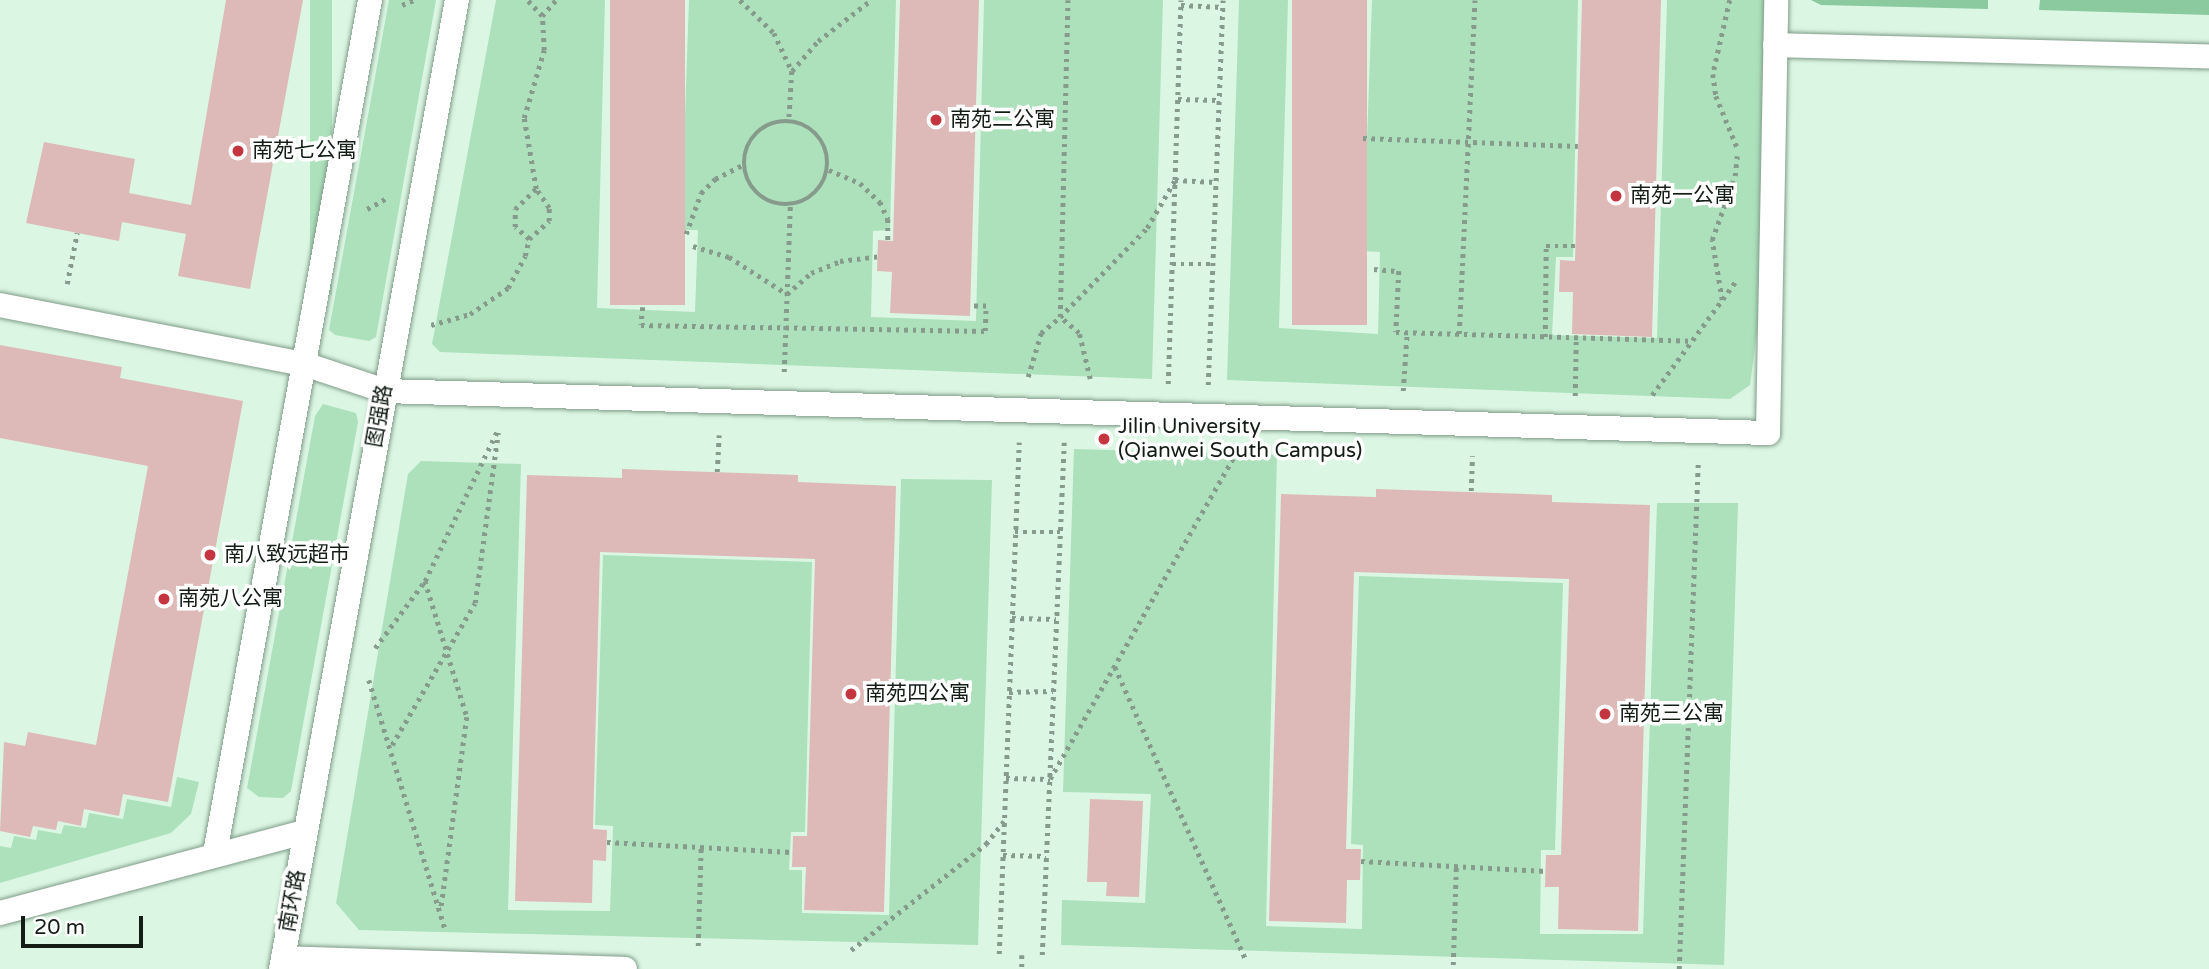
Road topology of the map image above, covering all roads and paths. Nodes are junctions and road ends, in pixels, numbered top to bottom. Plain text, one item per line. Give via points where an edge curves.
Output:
1 (370, 0) edge
2 (457, 0) edge
3 (527, 0) edge
4 (556, 0) edge
5 (740, 0) edge
6 (871, 0) edge
7 (1069, 0) edge
8 (1223, 0) edge
9 (1475, 0) edge
10 (1730, 0) edge
11 (1776, 0) edge
12 (1181, 3) edge
13 (1223, 7) junction
14 (542, 16) junction
15 (1775, 45) junction
16 (2209, 56) edge
17 (792, 71) junction
18 (1178, 99) junction
19 (1219, 100) junction
20 (789, 121) junction
21 (1363, 138) dead end
22 (1468, 142) junction
23 (1578, 146) dead end
24 (744, 164) junction
25 (829, 170) junction
26 (1175, 180) junction
27 (1216, 182) junction
28 (536, 189) junction
29 (400, 192) dead end
30 (790, 205) junction
31 (363, 211) dead end
32 (77, 233) dead end
33 (686, 234) dead end
34 (529, 239) junction
35 (887, 240) dead end
36 (693, 246) dead end
37 (1575, 246) dead end
38 (878, 256) dead end
39 (1771, 263) junction
40 (1172, 264) junction
41 (1212, 264) junction
42 (1374, 269) dead end
43 (67, 284) dead end
44 (787, 294) junction
45 (1723, 300) junction
46 (0, 305) edge
47 (970, 306) dead end
48 (643, 307) dead end
49 (1060, 317) junction
50 (427, 326) dead end
51 (785, 327) junction
52 (1407, 332) junction
53 (1459, 334) junction
54 (1545, 337) junction
55 (1576, 338) junction
56 (1692, 341) junction
57 (304, 365) junction
58 (783, 376) dead end
59 (1027, 384) dead end
60 (1092, 386) dead end
61 (1168, 388) dead end
62 (1208, 390) dead end
63 (385, 391) junction
64 (1403, 396) dead end
65 (1575, 402) dead end
66 (1646, 404) dead end
67 (719, 434) dead end
68 (1019, 441) dead end
69 (1064, 442) dead end
70 (1241, 445) dead end
71 (1472, 451) dead end
72 (1698, 456) dead end
73 (717, 472) dead end
74 (1471, 491) dead end
75 (1015, 532) junction
76 (1060, 532) junction
77 (425, 581) junction
78 (1012, 618) junction
79 (1056, 619) junction
80 (446, 650) junction
81 (371, 653) dead end
82 (1114, 666) junction
83 (368, 675) dead end
84 (1053, 691) junction
85 (1009, 692) junction
86 (392, 745) junction
87 (1006, 778) junction
88 (1050, 779) junction
89 (1004, 820) junction
90 (306, 832) junction
91 (607, 842) dead end
92 (701, 847) junction
93 (792, 852) dead end
94 (215, 853) junction
95 (1003, 855) junction
96 (1046, 856) junction
97 (1361, 861) dead end
98 (1456, 867) junction
99 (1546, 871) dead end
100 (0, 914) edge
101 (441, 914) junction
102 (448, 940) dead end
103 (698, 946) dead end
104 (851, 950) dead end
105 (999, 954) dead end
106 (1021, 955) dead end
107 (1042, 956) dead end
108 (1247, 960) dead end
109 (282, 964) edge
110 (1453, 965) dead end
111 (625, 969) edge
112 (1022, 969) edge
113 (1679, 969) edge

1 - 57 lane
2 - 63 lane, 图强路
3 - 14 path
4 - 14 path
5 - 17 path via 774,33
6 - 17 path via 818,41
7 - 49 path
8 - 13 path
9 - 22 path
10 - 45 path via 1713,74 1716,96 1738,146 1735,176 1712,240
11 - 15 lane
12 - 13 path
12 - 18 path
13 - 19 path
14 - 28 path via 544,50 524,118
15 - 16 lane
15 - 39 lane
17 - 20 path
18 - 19 path
18 - 26 path
19 - 27 path
20 - 24 path via 763,128 746,150
20 - 25 path via 803,124 823,143
21 - 22 path
22 - 23 path
22 - 53 path
24 - 30 path via 753,190 776,205
24 - 33 path via 715,178 701,193
25 - 30 path via 816,195
25 - 35 path via 860,183 880,202 888,219
26 - 27 path
26 - 40 path
26 - 49 path via 1147,228
27 - 41 path
28 - 34 path via 545,197 549,221 541,233
28 - 34 path via 515,209 515,227
29 - 31 path
30 - 44 path
32 - 43 path
34 - 50 path via 508,288 470,314
36 - 44 path via 729,257
37 - 54 path via 1546,246
38 - 44 path via 820,269
39 - 45 path via 1749,264
39 - 63 lane via 1768,433
40 - 41 path
40 - 61 path
41 - 62 path
42 - 52 path via 1399,271 1396,332
44 - 51 path
45 - 56 path
46 - 57 lane
47 - 51 path via 986,306 985,331
48 - 51 path via 641,325
49 - 59 path via 1041,333 1031,354
49 - 60 path via 1079,333
51 - 58 path
52 - 53 path
52 - 64 path
53 - 54 path
54 - 55 path
55 - 56 path
55 - 65 path
56 - 66 path
57 - 63 lane
57 - 94 lane
63 - 90 lane, 图强路
67 - 73 path
68 - 75 path
69 - 76 path
70 - 82 path
71 - 74 path
72 - 113 path
75 - 76 path
75 - 78 path
76 - 79 path
77 - 80 path
77 - 80 path via 498,429 475,603
77 - 81 path
78 - 79 path
78 - 85 path
79 - 84 path
80 - 86 path
80 - 101 path via 467,717
82 - 88 path
82 - 108 path
83 - 86 path
84 - 85 path
84 - 88 path
85 - 87 path
86 - 101 path
87 - 88 path
87 - 89 path
88 - 96 path
89 - 95 path
89 - 104 path via 986,844
90 - 94 lane
90 - 109 lane, 南环路
91 - 92 path
92 - 93 path
92 - 103 path
94 - 100 lane
95 - 96 path
95 - 105 path
96 - 107 path
97 - 98 path
98 - 99 path
98 - 110 path
101 - 102 path
106 - 112 path
109 - 111 lane

